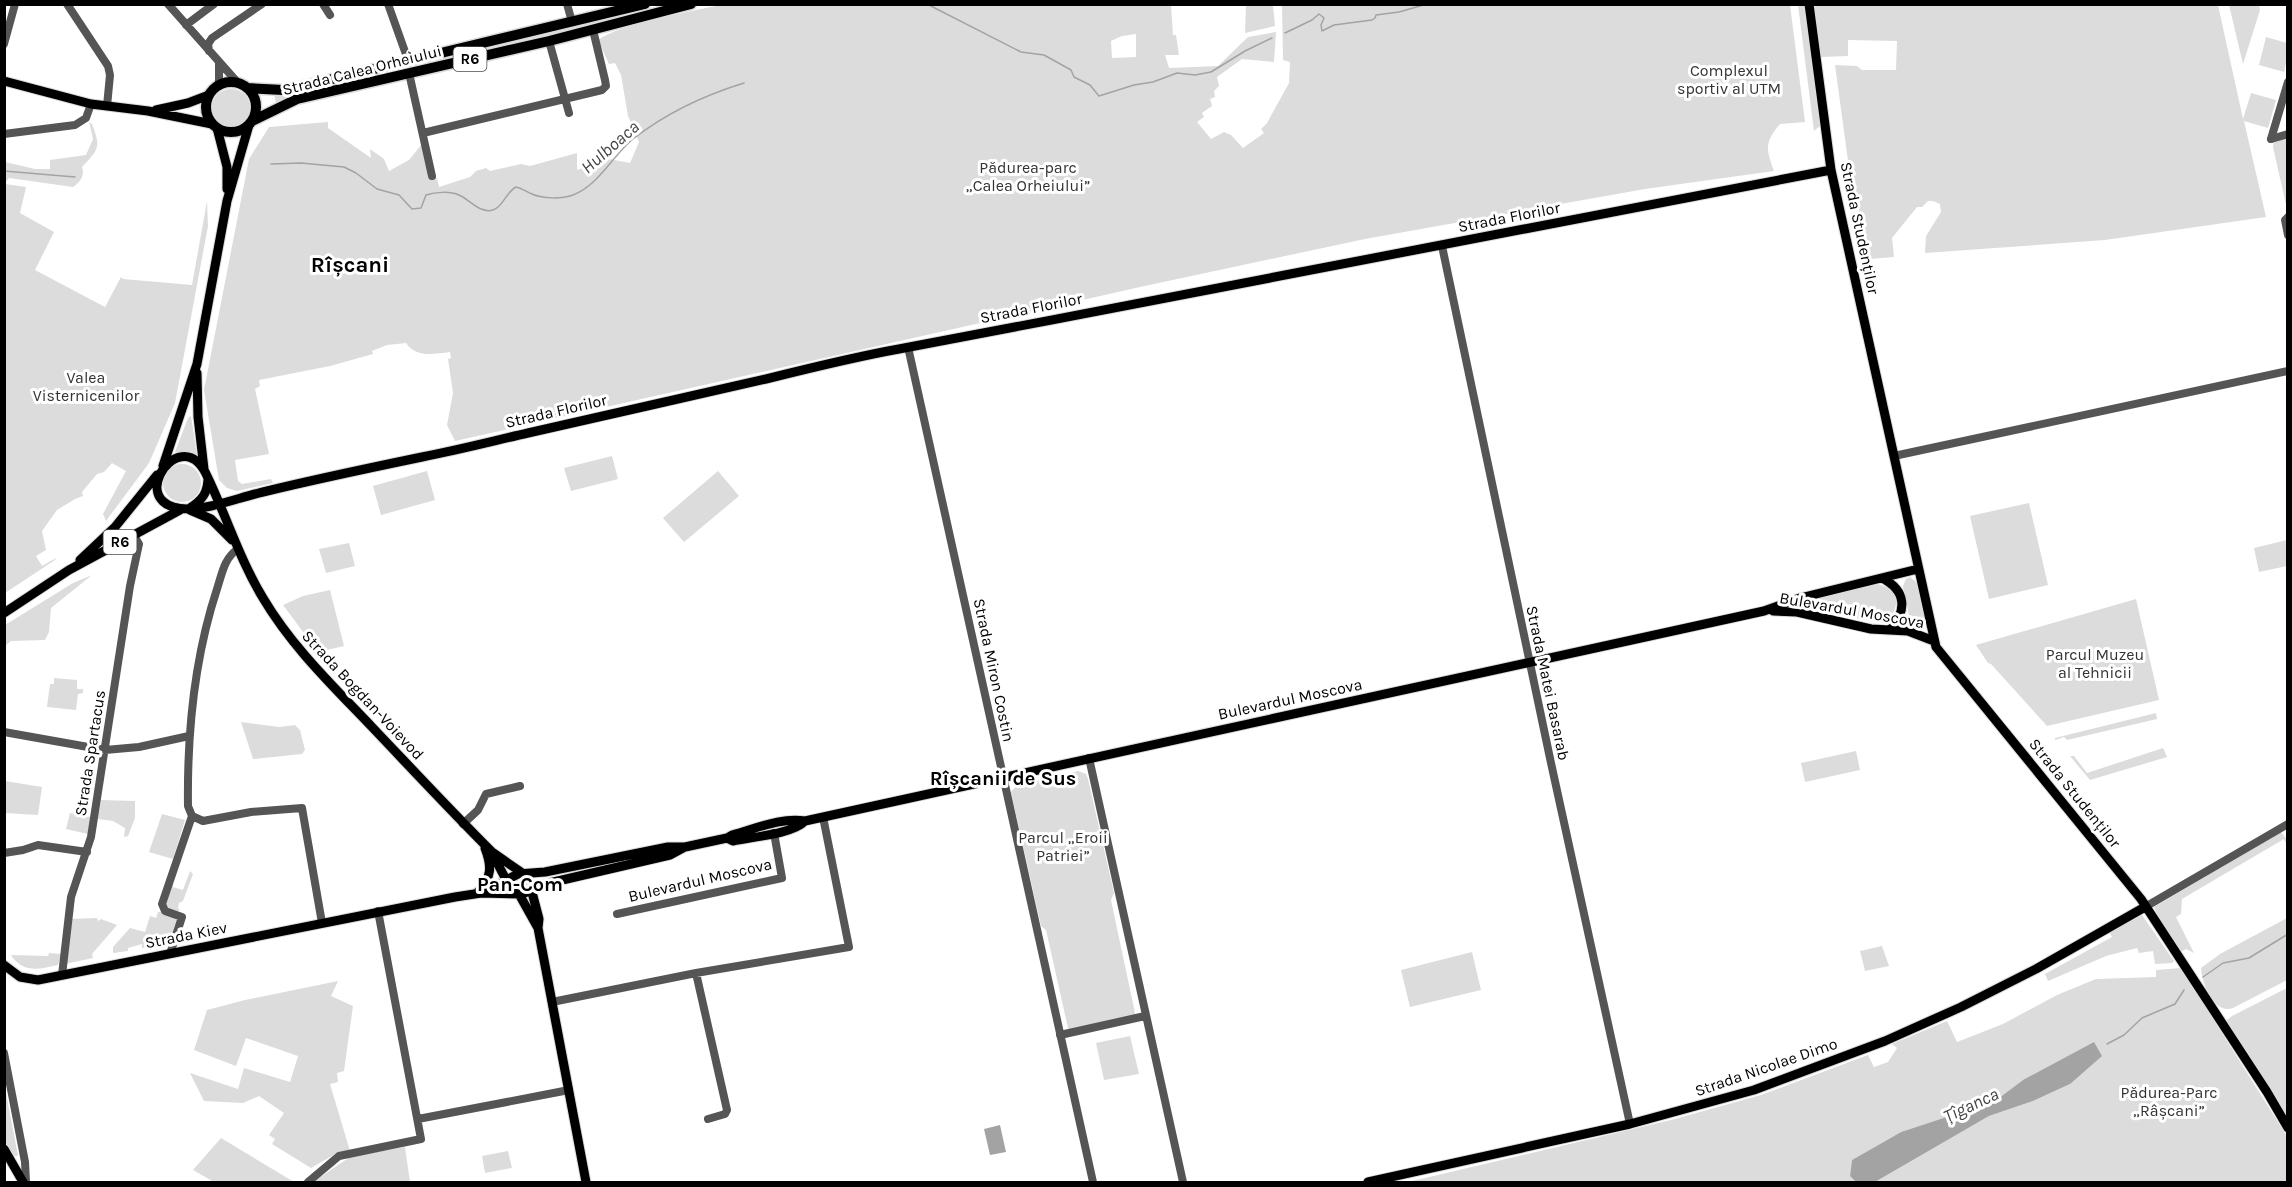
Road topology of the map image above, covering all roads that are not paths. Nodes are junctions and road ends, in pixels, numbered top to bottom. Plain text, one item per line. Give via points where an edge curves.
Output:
1 (15, 4) edge
2 (67, 4) edge
3 (168, 4) edge
4 (214, 4) edge
5 (262, 4) edge
6 (323, 4) edge
7 (388, 4) edge
8 (567, 4) edge
9 (645, 4) edge
10 (691, 4) edge
11 (1809, 4) edge
12 (330, 15) dead end
13 (572, 22) junction
14 (186, 25) junction
15 (593, 30) junction
16 (549, 41) junction
17 (4, 44) edge
18 (209, 51) junction
19 (408, 60) junction
20 (219, 63) junction
21 (409, 73) junction
22 (4, 81) edge
23 (2288, 82) edge
24 (219, 86) junction
25 (243, 86) junction
26 (210, 95) junction
27 (566, 100) junction
28 (91, 104) junction
29 (107, 106) junction
30 (148, 111) junction
31 (569, 113) dead end
32 (251, 123) junction
33 (215, 126) junction
34 (423, 133) junction
35 (4, 134) edge
36 (2288, 134) edge
37 (1832, 170) junction
38 (432, 176) dead end
39 (227, 201) junction
40 (2286, 218) edge
41 (2288, 235) edge
42 (1442, 246) junction
43 (908, 347) junction
44 (197, 364) junction
45 (2288, 371) edge
46 (1894, 456) junction
47 (160, 471) junction
48 (206, 474) junction
49 (241, 497) junction
50 (220, 504) junction
51 (184, 510) junction
52 (227, 518) junction
53 (133, 534) junction
54 (236, 546) junction
55 (1918, 569) junction
56 (69, 570) junction
57 (1882, 579) junction
58 (1809, 596) junction
59 (1764, 611) junction
60 (6, 612) edge
61 (1808, 615) junction
62 (1890, 630) junction
63 (1934, 641) junction
64 (1530, 662) junction
65 (4, 732) edge
66 (189, 736) junction
67 (105, 750) junction
68 (1089, 758) junction
69 (1004, 777) junction
70 (520, 786) dead end
71 (192, 816) junction
72 (823, 817) junction
73 (805, 821) junction
74 (463, 824) junction
75 (2288, 824) edge
76 (774, 833) junction
77 (727, 838) junction
78 (685, 847) junction
79 (488, 849) junction
80 (87, 852) junction
81 (4, 853) edge
82 (522, 874) junction
83 (545, 884) junction
84 (519, 887) junction
85 (479, 893) junction
86 (2145, 907) junction
87 (378, 912) junction
88 (617, 914) dead end
89 (322, 923) junction
90 (539, 923) junction
91 (170, 954) junction
92 (6, 969) edge
93 (696, 973) junction
94 (62, 975) junction
95 (552, 1002) junction
96 (1145, 1016) junction
97 (1060, 1035) junction
98 (4, 1053) edge
99 (569, 1090) junction
100 (418, 1119) junction
101 (708, 1119) dead end
102 (1630, 1124) junction
103 (2288, 1128) edge
104 (4, 1149) edge
105 (24, 1182) edge
106 (308, 1182) edge
107 (586, 1182) edge
108 (1093, 1182) edge
109 (1183, 1182) edge
110 (1368, 1182) edge

1 - 17 street
2 - 29 street via 108,66
3 - 14 street
4 - 14 street
5 - 18 street via 212,38
6 - 12 street
7 - 19 street
8 - 13 street
9 - 13 highway, Strada Calea Orheiului / R6
10 - 15 highway, Strada Calea Orheiului / R6
11 - 37 main road, Strada Studenților
13 - 19 highway, Strada Calea Orheiului / R6
14 - 18 street
15 - 16 highway, Strada Calea Orheiului / R6
15 - 27 street via 606,86
16 - 21 highway, Strada Calea Orheiului / R6
16 - 27 street
18 - 20 street
19 - 25 highway, Strada Calea Orheiului / R6 via 290,89
20 - 24 street
20 - 25 street
21 - 32 highway, Strada Calea Orheiului / R6 via 297,99
21 - 34 street
22 - 28 main road
23 - 36 street via 2271,139
24 - 25 highway, R6 via 232,82
24 - 26 highway
25 - 32 highway via 256,104
26 - 30 main road
26 - 33 highway via 206,110
27 - 31 street
27 - 34 street
28 - 29 main road
28 - 35 street via 86,117 75,125
29 - 30 main road
30 - 33 main road
32 - 33 highway, R6 via 238,132
32 - 39 main road
33 - 39 main road via 227,167
34 - 38 street
37 - 42 main road, Strada Florilor
37 - 46 main road, Strada Studenților
39 - 44 main road
40 - 41 street
42 - 43 main road, Strada Florilor
42 - 64 street, Strada Matei Basarab
43 - 49 main road, Strada Florilor
43 - 69 street, Strada Miron Costin
44 - 47 main road
44 - 48 main road via 198,417
45 - 46 street
46 - 55 main road, Strada Studenților
47 - 48 main road via 175,459 183,458 191,459
47 - 51 main road via 159,494 171,507
47 - 56 main road via 115,527
48 - 49 main road via 222,492
48 - 50 main road, Strada Bogdan-Voievod
48 - 51 main road via 208,486 203,498
49 - 50 main road, Strada Florilor
49 - 52 main road via 230,504
50 - 51 main road, Strada Florilor
50 - 52 main road, Strada Bogdan-Voievod
51 - 53 main road, R6
51 - 54 main road, Strada Bogdan-Voievod via 217,522
52 - 54 main road, Strada Bogdan-Voievod
53 - 56 main road, R6
53 - 67 street, Strada Spartacus via 139,544
54 - 66 street via 229,555 206,628 196,670
54 - 74 main road, Strada Bogdan-Voievod via 263,599 297,646
55 - 57 main road, Bulevardul Moscova
55 - 63 main road, Strada Studenților
56 - 60 main road, R6
57 - 58 main road, Bulevardul Moscova
57 - 62 main road via 1897,588 1902,603 1899,619
58 - 59 main road, Bulevardul Moscova
58 - 61 main road via 1804,605
59 - 61 main road, Bulevardul Moscova
59 - 64 main road, Bulevardul Moscova
61 - 62 main road, Bulevardul Moscova
62 - 63 main road, Bulevardul Moscova via 1908,631
63 - 86 main road, Strada Studenților
64 - 68 main road, Bulevardul Moscova
64 - 102 street, Strada Matei Basarab
65 - 67 street
66 - 67 street
66 - 71 street via 188,806
67 - 80 street, Strada Spartacus
68 - 69 main road, Bulevardul Moscova
68 - 96 street
69 - 72 main road, Bulevardul Moscova
69 - 97 street, Strada Miron Costin
70 - 74 street via 486,794 478,810
71 - 89 street via 203,821 302,808
71 - 91 street via 162,904 165,911 182,917
72 - 73 main road, Bulevardul Moscova
72 - 93 street via 849,947
73 - 76 main road, Bulevardul Moscova via 800,827
73 - 77 main road, Bulevardul Moscova via 772,824
74 - 79 main road, Strada Bogdan-Voievod
75 - 86 street
76 - 77 main road, Bulevardul Moscova via 733,841
76 - 88 street, Bulevardul Moscova via 782,878
77 - 78 main road, Bulevardul Moscova
78 - 82 main road, Bulevardul Moscova
78 - 83 main road, Bulevardul Moscova via 669,855
79 - 82 main road, Strada Bogdan-Voievod
79 - 84 main road, Strada Bogdan-Voievod
79 - 85 main road via 491,871
80 - 81 street via 38,845
80 - 94 street, Strada Spartacus via 71,897
82 - 84 main road, Strada Bogdan-Voievod via 528,877
83 - 84 main road, Bulevardul Moscova
83 - 90 main road via 538,895
84 - 85 main road, Strada Kiev
84 - 85 main road, Strada Kiev
84 - 90 main road
84 - 90 main road
85 - 87 main road, Strada Kiev
86 - 102 main road, Strada Nicolae Dimo via 1996,990 1900,1035 1754,1090
86 - 103 main road, Strada Studenților
87 - 89 main road, Strada Kiev
87 - 100 street
89 - 91 main road, Strada Kiev
90 - 95 main road
91 - 94 main road, Strada Kiev
92 - 94 main road, Strada Kiev via 28,979
93 - 95 street
93 - 101 street via 727,1110
95 - 99 main road
96 - 97 street
96 - 109 street
97 - 108 street, Strada Miron Costin
98 - 105 street via 25,1162
99 - 100 street
99 - 107 main road
100 - 106 street via 422,1138 346,1154 334,1159
102 - 110 main road, Strada Nicolae Dimo
104 - 105 main road

